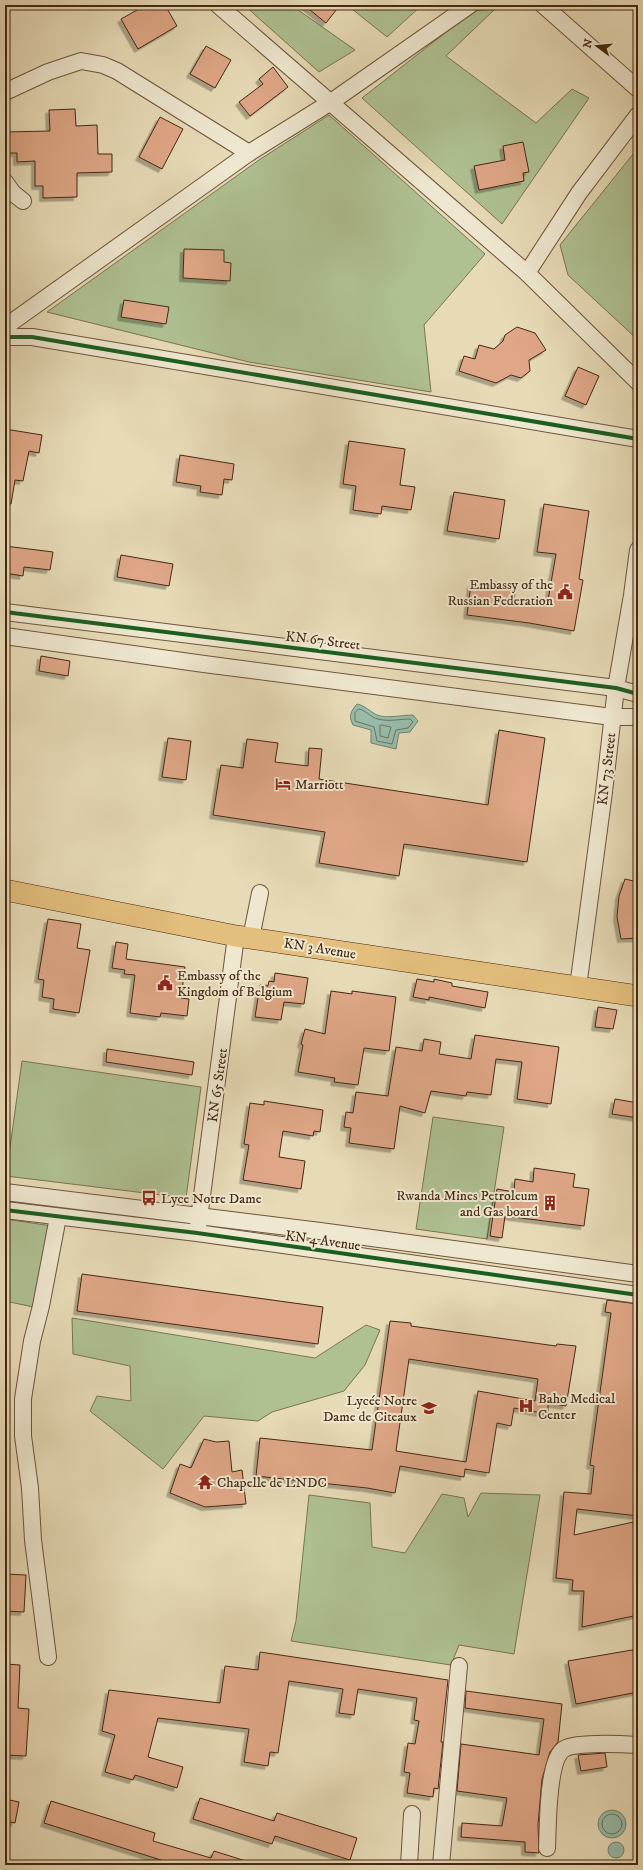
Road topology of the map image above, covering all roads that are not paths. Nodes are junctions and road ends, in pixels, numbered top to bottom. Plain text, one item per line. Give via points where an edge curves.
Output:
1 (218, 5) edge
2 (470, 5) edge
3 (543, 5) edge
4 (638, 88) edge
5 (5, 92) edge
6 (331, 102) junction
7 (638, 115) edge
8 (249, 153) junction
9 (5, 182) edge
10 (23, 201) dead end
11 (527, 273) junction
12 (5, 326) edge
13 (5, 338) edge
14 (638, 382) edge
15 (638, 439) edge
16 (638, 550) edge
17 (635, 596) edge
18 (5, 612) edge
19 (5, 636) edge
20 (616, 688) junction
21 (638, 694) edge
22 (612, 717) junction
23 (638, 717) edge
24 (5, 890) edge
25 (260, 893) dead end
26 (244, 937) junction
27 (578, 988) junction
28 (638, 996) edge
29 (5, 1192) edge
30 (5, 1210) edge
31 (199, 1216) junction
32 (58, 1217) junction
33 (320, 1231) junction
34 (198, 1233) junction
35 (316, 1250) junction
36 (638, 1274) edge
37 (638, 1295) edge
38 (48, 1657) dead end
39 (459, 1666) dead end
40 (638, 1745) edge
41 (412, 1814) dead end
42 (547, 1848) dead end
43 (409, 1865) edge
44 (441, 1865) edge

1 - 6 street
2 - 6 street
3 - 4 street
5 - 8 street via 48,72 81,61 103,65 117,71
6 - 8 street
6 - 11 street
7 - 11 street via 579,193
8 - 12 street
9 - 10 street via 13,194
11 - 14 street
13 - 15 street via 32,337
16 - 17 street, KN 73 Street
17 - 20 street, KN 73 Street
18 - 20 street, KN 67 Street
19 - 22 street
20 - 21 street, KN 67 Street
20 - 22 street, KN 73 Street
22 - 23 street
22 - 27 street, KN 73 Street
24 - 26 main road, KN 3 Avenue
25 - 26 street, KN 65 Street
26 - 27 main road, KN 3 Avenue
26 - 31 street, KN 65 Street
27 - 28 main road, KN 3 Avenue
29 - 31 street, KN 4 Avenue
30 - 32 street, KN 4 Avenue
31 - 33 street, KN 4 Avenue
31 - 34 street, KN 65 Street
32 - 34 street, KN 4 Avenue
32 - 38 street via 32,1341 23,1399 23,1436
33 - 35 street
33 - 36 street, KN 4 Avenue
34 - 35 street, KN 4 Avenue
35 - 37 street, KN 4 Avenue
39 - 44 street
40 - 42 street via 584,1745 563,1750 557,1758 550,1789
41 - 43 street

